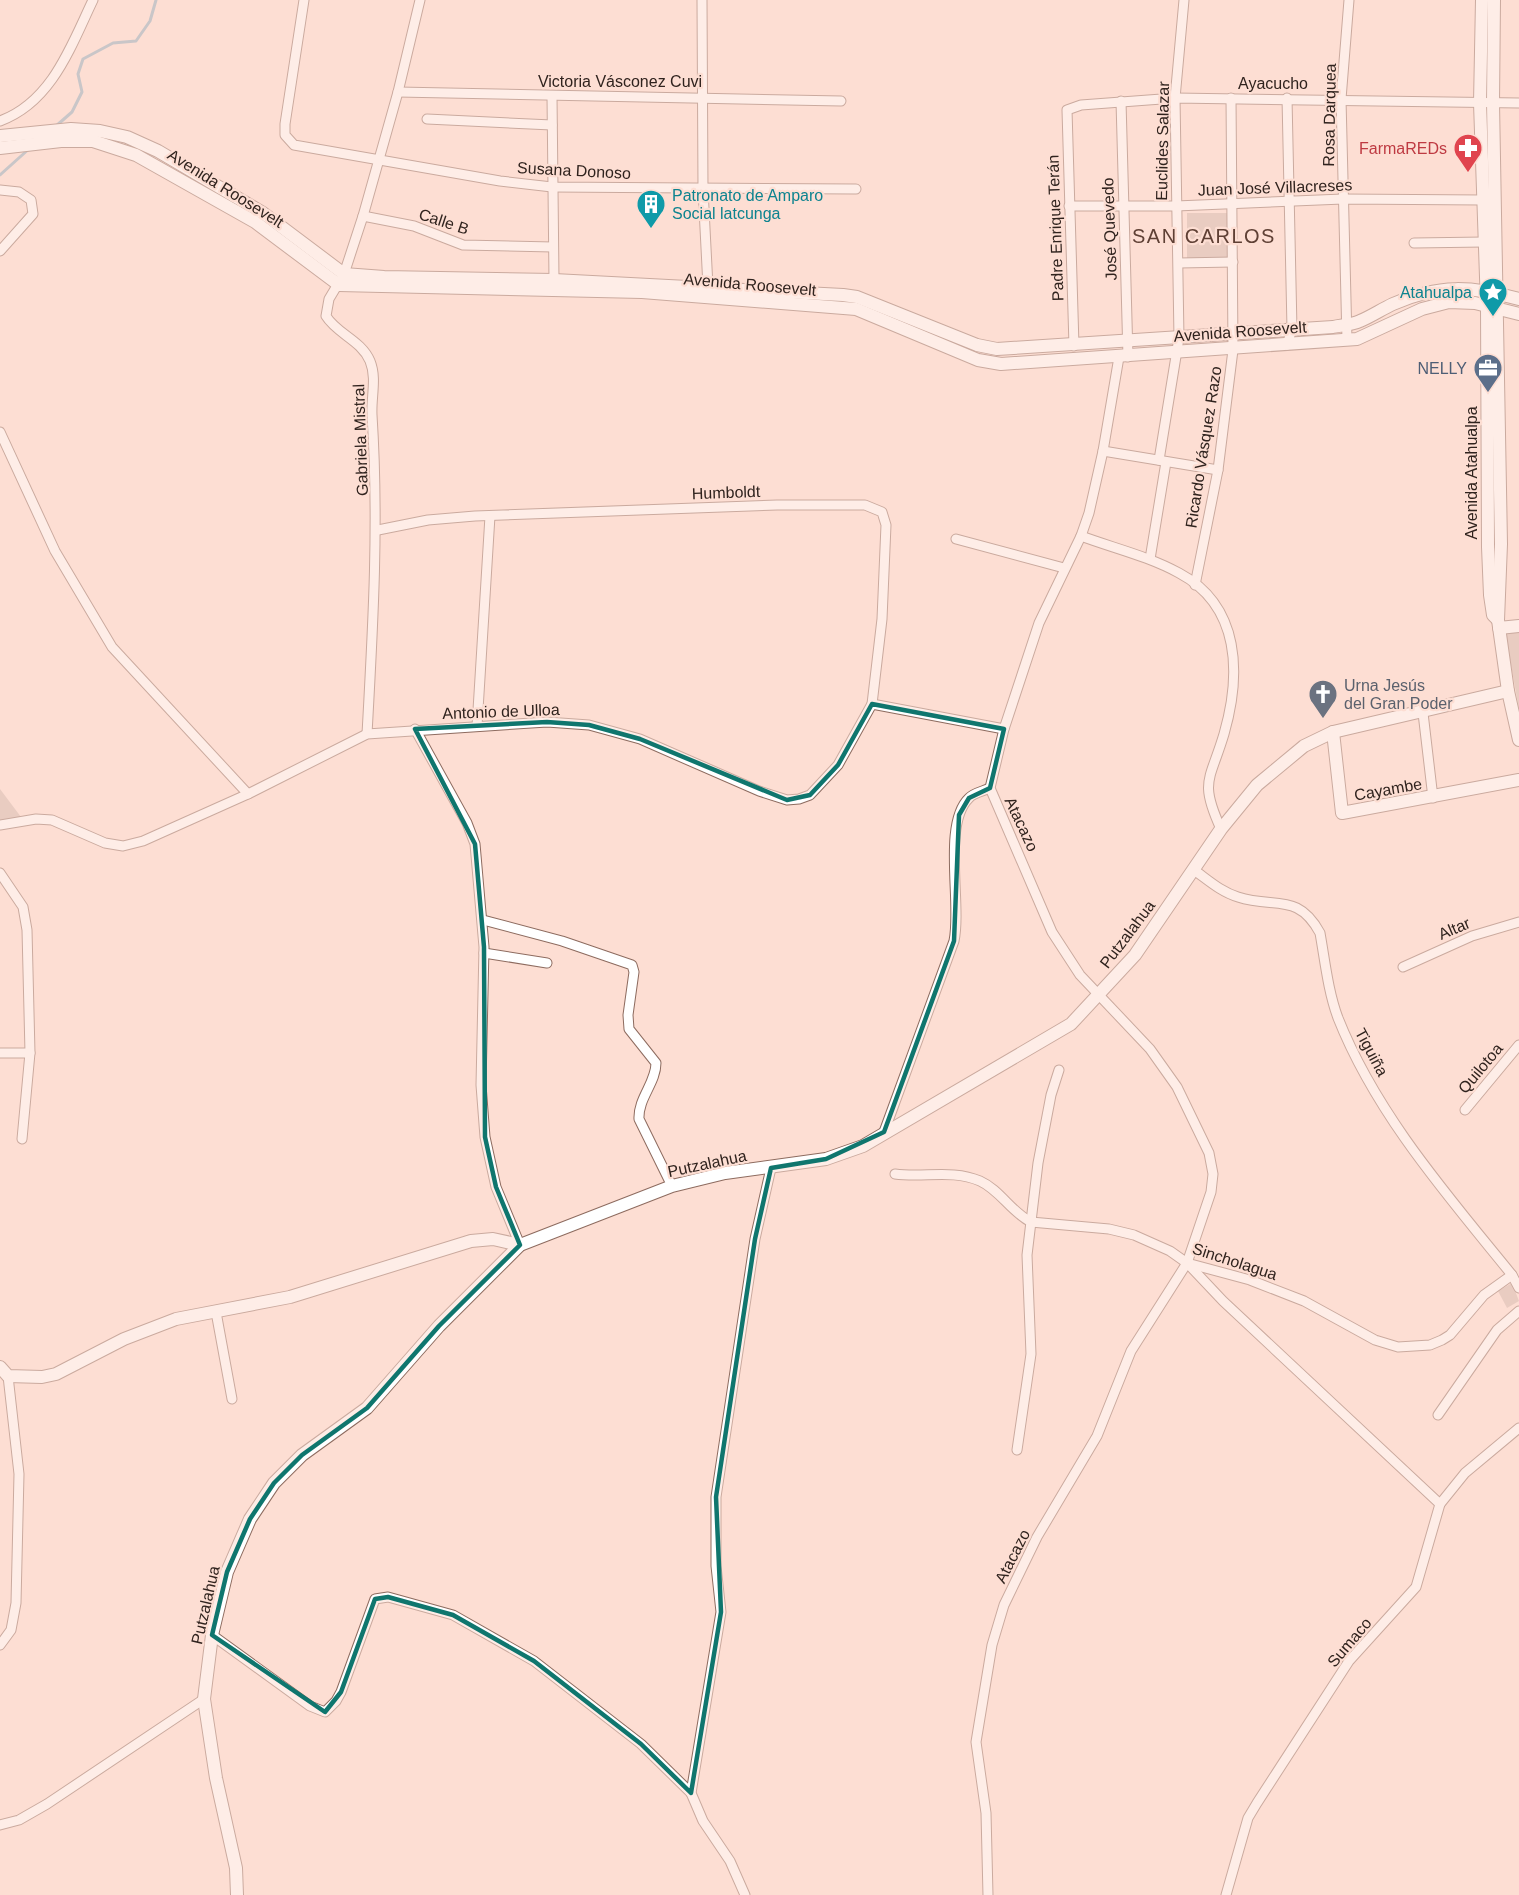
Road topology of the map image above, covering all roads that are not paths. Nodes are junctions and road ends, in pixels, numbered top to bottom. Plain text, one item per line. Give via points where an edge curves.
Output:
1 (93, 0) edge
2 (304, 0) edge
3 (420, 0) edge
4 (702, 0) edge
5 (1184, 0) edge
6 (1349, 0) edge
7 (1482, 0) edge
8 (1494, 0) edge
9 (398, 92) junction
10 (552, 96) junction
11 (703, 96) junction
12 (1175, 98) junction
13 (1231, 98) junction
14 (1287, 98) junction
15 (1341, 99) junction
16 (841, 101) dead end
17 (1121, 101) junction
18 (1480, 103) junction
19 (1493, 103) junction
20 (1519, 103) edge
21 (1067, 110) joint
22 (427, 119) dead end
23 (0, 121) edge
24 (552, 125) junction
25 (0, 136) edge
26 (0, 148) edge
27 (378, 161) junction
28 (552, 187) junction
29 (703, 189) junction
30 (856, 189) dead end
31 (0, 190) edge
32 (1343, 199) junction
33 (1482, 200) junction
34 (1289, 201) junction
35 (1232, 203) junction
36 (1122, 205) junction
37 (1069, 206) junction
38 (1176, 206) junction
39 (363, 216) junction
40 (1484, 242) junction
41 (1414, 243) dead end
42 (554, 247) junction
43 (0, 251) edge
44 (1233, 262) junction
45 (1179, 263) junction
46 (341, 279) junction
47 (554, 280) junction
48 (708, 287) junction
49 (1492, 292) junction
50 (1519, 299) edge
51 (1492, 308) junction
52 (1519, 314) edge
53 (1347, 324) junction
54 (1292, 329) junction
55 (1233, 334) junction
56 (1179, 338) junction
57 (1347, 340) junction
58 (1127, 343) junction
59 (1287, 345) junction
60 (1074, 346) junction
61 (1233, 350) junction
62 (1176, 353) junction
63 (1123, 357) junction
64 (0, 432) edge
65 (1103, 451) junction
66 (1162, 461) junction
67 (1218, 470) junction
68 (490, 516) junction
69 (378, 530) junction
70 (1081, 536) junction
71 (956, 539) dead end
72 (1150, 559) junction
73 (1064, 568) junction
74 (1195, 585) junction
75 (1499, 624) junction
76 (1519, 626) edge
77 (1508, 691) junction
78 (872, 704) junction
79 (1423, 712) junction
80 (477, 726) junction
81 (415, 729) junction
82 (1004, 729) junction
83 (1333, 732) junction
84 (368, 735) junction
85 (1519, 740) edge
86 (1519, 780) edge
87 (990, 788) junction
88 (248, 794) junction
89 (1433, 798) junction
90 (0, 825) edge
91 (1221, 829) junction
92 (1194, 870) junction
93 (0, 873) edge
94 (483, 920) junction
95 (1519, 922) edge
96 (484, 953) junction
97 (547, 963) dead end
98 (1403, 967) dead end
99 (1101, 994) junction
100 (1519, 1045) edge
101 (0, 1053) edge
102 (30, 1053) junction
103 (1059, 1070) dead end
104 (1465, 1110) dead end
105 (884, 1132) junction
106 (22, 1139) dead end
107 (771, 1168) junction
108 (895, 1174) dead end
109 (672, 1186) junction
110 (1031, 1222) junction
111 (520, 1245) junction
112 (1187, 1263) junction
113 (1512, 1275) junction
114 (1519, 1288) edge
115 (1519, 1311) edge
116 (216, 1312) junction
117 (4, 1371) edge
118 (232, 1399) dead end
119 (1438, 1415) dead end
120 (1519, 1428) edge
121 (1017, 1449) dead end
122 (1440, 1504) junction
123 (212, 1635) junction
124 (0, 1646) edge
125 (204, 1699) junction
126 (691, 1793) junction
127 (0, 1826) edge
128 (237, 1895) edge
129 (745, 1895) edge
130 (988, 1895) edge
131 (1226, 1895) edge

1 - 23 street via 53,79 30,105
2 - 27 street, Susana Donoso via 285,135 294,145
3 - 9 street, Gabriela Mistral
4 - 11 street
5 - 12 street, Euclides Salazar
6 - 15 street, Rosa Darquea
7 - 18 street, Avenida Atahualpa
8 - 19 street, Avenida Atahualpa
9 - 10 street, Victoria Vásconez Cuvi
9 - 27 street, Gabriela Mistral
10 - 11 street, Victoria Vásconez Cuvi
10 - 24 street
11 - 16 street, Victoria Vásconez Cuvi
11 - 29 street
12 - 13 street, Ayacucho
12 - 17 street, Ayacucho
12 - 38 street, Euclides Salazar
13 - 14 street, Ayacucho
13 - 35 street, Ricardo Vásquez Razo
14 - 15 street, Ayacucho
14 - 34 street
15 - 18 street, Ayacucho
15 - 32 street, Rosa Darquea
17 - 21 street, Ayacucho
17 - 36 street, José Quevedo
18 - 19 street, Ayacucho
18 - 33 street, Avenida Atahualpa
19 - 20 street, Ayacucho
19 - 49 street, Avenida Atahualpa
21 - 37 street, Padre Enrique Terán
22 - 24 street
24 - 28 street
25 - 46 street, Avenida Roosevelt via 71,129 127,137 158,151 262,213
26 - 46 street, Avenida Roosevelt via 61,141 115,146 152,162 255,222
27 - 28 street, Susana Donoso
27 - 39 street, Gabriela Mistral
28 - 29 street, Susana Donoso
28 - 42 street
29 - 30 street, Susana Donoso
29 - 48 street
31 - 43 street via 19,192 31,200 33,214
32 - 33 street, Juan José Villacreses
32 - 34 street, Juan José Villacreses
32 - 53 street, Rosa Darquea
33 - 40 street, Avenida Atahualpa
34 - 35 street, Juan José Villacreses
34 - 54 street
35 - 38 street, Juan José Villacreses
35 - 44 street, Ricardo Vásquez Razo
36 - 37 street, Juan José Villacreses
36 - 38 street, Juan José Villacreses
36 - 58 street, José Quevedo
37 - 60 street, Padre Enrique Terán
38 - 45 street, Euclides Salazar
39 - 42 street, Calle B via 414,226 463,244
39 - 46 street, Gabriela Mistral
40 - 41 street
40 - 49 street, Avenida Atahualpa
42 - 47 street
44 - 45 street
44 - 55 street, Ricardo Vásquez Razo
45 - 56 street, Euclides Salazar
46 - 47 street, Avenida Roosevelt
46 - 63 street, Avenida Roosevelt via 642,292 856,309 978,360 1001,364
46 - 69 street, Gabriela Mistral via 329,299 326,316 332,326 360,347 373,373
47 - 48 street, Avenida Roosevelt
48 - 60 street, Avenida Roosevelt via 857,297 977,345 997,349
49 - 50 street, Avenida Roosevelt
49 - 51 street, Avenida Atahualpa
49 - 53 street, Avenida Roosevelt via 1456,287 1426,291
51 - 52 street, Avenida Roosevelt
51 - 57 street, Avenida Roosevelt via 1449,302
51 - 75 street, Avenida Atahualpa via 1501,544
53 - 54 street, Avenida Roosevelt
53 - 57 street, Rosa Darquea
54 - 55 street, Avenida Roosevelt
54 - 59 street
55 - 56 street, Avenida Roosevelt
55 - 61 street, Ricardo Vásquez Razo
56 - 58 street, Avenida Roosevelt
56 - 62 street, Euclides Salazar
57 - 59 street, Avenida Roosevelt
58 - 60 street, Avenida Roosevelt
58 - 63 street, José Quevedo
59 - 61 street, Avenida Roosevelt
61 - 62 street, Avenida Roosevelt
61 - 67 street, Ricardo Vásquez Razo
62 - 63 street, Avenida Roosevelt
62 - 66 street, Euclides Salazar
63 - 65 street, Atacazo
64 - 88 street via 55,551 112,647
65 - 66 street
65 - 70 street, Atacazo
66 - 67 street
66 - 72 street, Euclides Salazar
67 - 74 street, Ricardo Vásquez Razo
68 - 69 street, Humboldt via 428,520
68 - 78 street, Humboldt via 777,505 866,505 882,512 886,525 882,619
68 - 80 street
69 - 84 street, Gabriela Mistral
70 - 72 street
70 - 73 street, Atacazo
71 - 73 street
72 - 74 street
73 - 82 street, Atacazo via 1039,623
74 - 91 street via 1219,609 1236,665 1224,734 1206,789
75 - 76 street
75 - 77 street, Avenida Atahualpa
77 - 79 street, Putzalahua
77 - 85 street, Avenida Atahualpa
78 - 80 street, Antonio de Ulloa via 838,765 810,795 787,800 640,739 589,725 546,722
78 - 82 street
79 - 83 street, Putzalahua
79 - 89 street
80 - 81 street, Antonio de Ulloa
81 - 84 street, Antonio de Ulloa
81 - 94 street via 475,844
82 - 87 street, Atacazo
83 - 89 street, Cayambe via 1342,813
83 - 91 street, Putzalahua via 1304,746 1257,785
84 - 88 street, Antonio de Ulloa
86 - 89 street, Cayambe
87 - 99 street, Atacazo via 1052,932 1080,975
87 - 105 street via 969,798 959,815 954,940
88 - 90 street, Antonio de Ulloa via 143,841 123,846 105,843 52,820
91 - 92 street, Putzalahua
92 - 99 street, Putzalahua via 1136,955
92 - 113 street, Tiguiña via 1231,894 1305,910 1320,933 1337,1016 1354,1053 1436,1181
93 - 102 street via 23,907 27,930
94 - 96 street
94 - 109 street via 632,965 629,1029 656,1063 639,1108 639,1119
95 - 98 street, Altar via 1472,936
96 - 97 street
96 - 111 street via 485,1137 496,1187
99 - 105 street, Putzalahua via 1071,1024
99 - 112 street, Atacazo via 1150,1049 1177,1088 1209,1153 1211,1192
100 - 104 street, Quilotoa
101 - 102 street
102 - 106 street
103 - 110 street via 1043,1134
105 - 107 street, Putzalahua via 863,1146 826,1159
107 - 109 street, Putzalahua via 724,1173
107 - 126 street via 754,1239 716,1497 716,1566 722,1612
108 - 110 street via 958,1175 980,1181
109 - 111 street, Putzalahua
110 - 112 street, Sincholagua via 1125,1233 1170,1251
110 - 121 street via 1027,1255 1031,1354
111 - 116 street via 493,1239 471,1242 310,1292
111 - 123 street, Putzalahua via 439,1326 367,1408 302,1455 274,1483 250,1519 227,1572
112 - 113 street, Sincholagua via 1250,1280 1304,1301 1375,1340 1398,1347 1430,1345 1450,1335 1484,1295
112 - 122 street
112 - 130 street, Atacazo via 1131,1352 1098,1436 1037,1537 1004,1605 988,1664 976,1742 986,1813
113 - 114 street, Tiguiña
115 - 119 street via 1497,1330
116 - 117 street via 149,1328 56,1374 42,1377
116 - 118 street
117 - 124 street via 19,1474 16,1603 11,1630
120 - 122 street, Sumaco via 1465,1473
122 - 131 street, Sumaco via 1416,1587 1349,1661 1257,1803 1244,1829
123 - 125 street, Putzalahua
123 - 126 street via 310,1706 325,1712 341,1692 375,1599 388,1597 453,1615 534,1661 641,1744
125 - 127 street via 47,1804
125 - 128 street, Putzalahua via 236,1868
126 - 129 street

